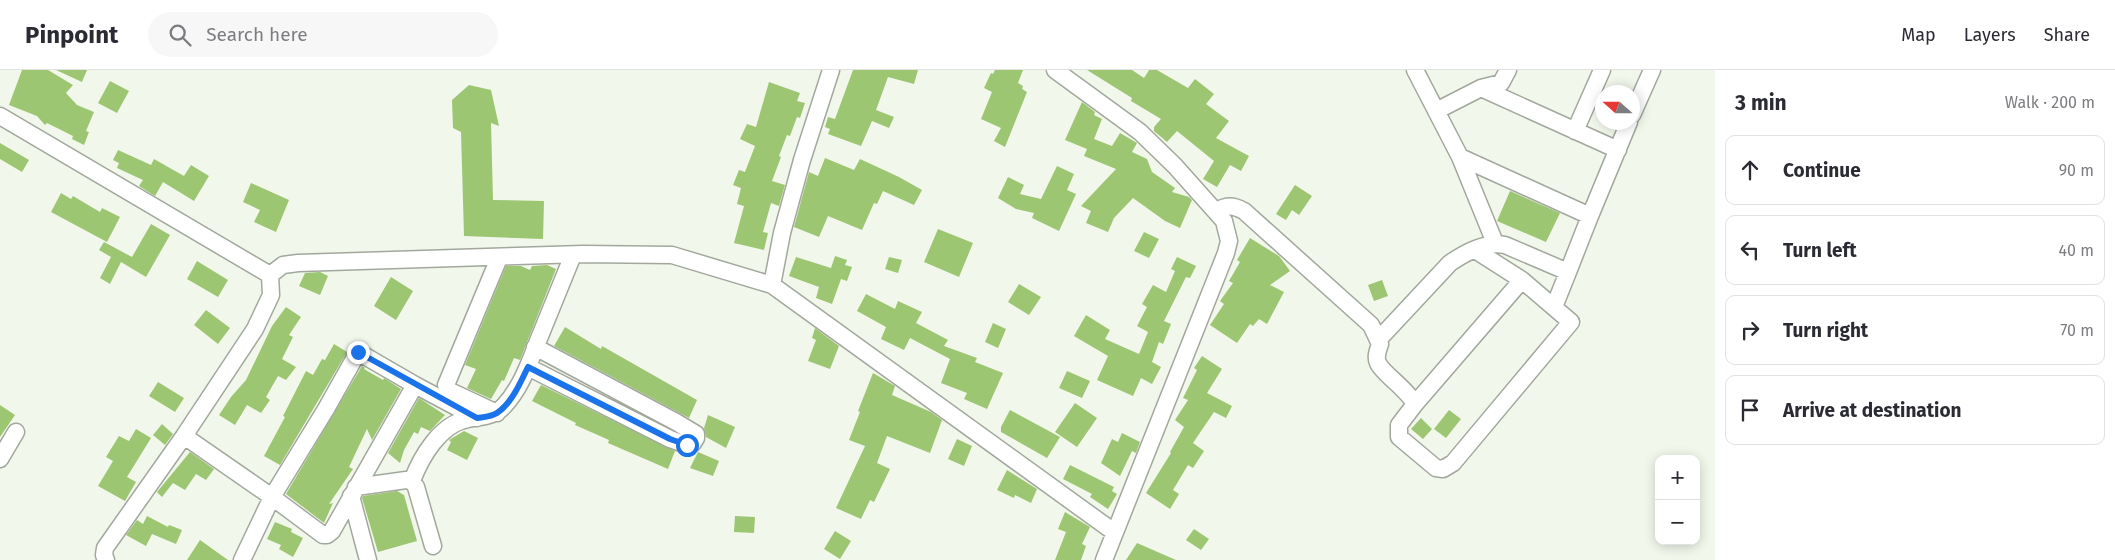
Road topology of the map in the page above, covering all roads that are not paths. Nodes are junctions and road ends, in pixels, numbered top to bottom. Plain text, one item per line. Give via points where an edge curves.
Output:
1 (831, 70) edge
2 (1055, 70) edge
3 (1416, 70) edge
4 (1508, 70) edge
5 (1602, 70) edge
6 (1652, 70) edge
7 (1481, 88) junction
8 (1640, 97) edge
9 (1436, 111) junction
10 (0, 116) edge
11 (1626, 130) edge
12 (1575, 131) junction
13 (1618, 150) junction
14 (1460, 157) junction
15 (1216, 211) junction
16 (1590, 216) junction
17 (1495, 243) junction
18 (1475, 250) junction
19 (573, 255) junction
20 (499, 258) junction
21 (1568, 272) junction
22 (270, 275) junction
23 (1522, 280) junction
24 (772, 285) junction
25 (1554, 307) junction
26 (1379, 339) junction
27 (536, 348) junction
28 (528, 367) junction
29 (415, 385) junction
30 (1415, 404) junction
31 (497, 413) junction
32 (477, 418) junction
33 (16, 432) dead end
34 (184, 436) junction
35 (0, 459) edge
36 (412, 481) junction
37 (354, 492) junction
38 (272, 497) junction
39 (1114, 532) junction
40 (433, 546) dead end
41 (106, 560) edge
42 (242, 560) edge
43 (368, 560) edge
44 (1104, 560) edge

1 - 24 street via 782,233
2 - 15 street via 1140,132
3 - 9 street
4 - 7 street via 1501,83
5 - 12 street
6 - 8 street
7 - 9 street
7 - 12 street
9 - 14 street
10 - 22 street
11 - 13 street
12 - 13 street
13 - 16 street
14 - 16 street
14 - 17 street
15 - 26 street via 1226,206 1244,211 1371,326
15 - 39 street via 1227,230 1226,253
16 - 21 street
17 - 18 street
17 - 21 street
18 - 23 street
18 - 26 street via 1450,263
19 - 20 street
19 - 24 street via 672,255
19 - 27 street
20 - 22 street via 298,263 283,265
20 - 31 street via 446,385 450,391
21 - 25 street
22 - 34 street via 271,296 259,322
23 - 25 street
23 - 30 street
24 - 39 street
25 - 30 street via 1571,322 1448,467 1436,468 1399,437 1399,425
26 - 30 street via 1378,365 1410,395
27 - 28 street
27 - 28 street via 696,434 694,443 687,445 670,439
28 - 31 street via 510,399
29 - 32 street
29 - 37 street
29 - 38 street via 360,352 356,353
31 - 32 street
32 - 36 street via 457,423 436,439 427,449
33 - 35 street
34 - 38 street
34 - 41 street via 105,548
36 - 37 street
36 - 40 street
37 - 38 street via 327,535
37 - 43 street
38 - 42 street
39 - 44 street

